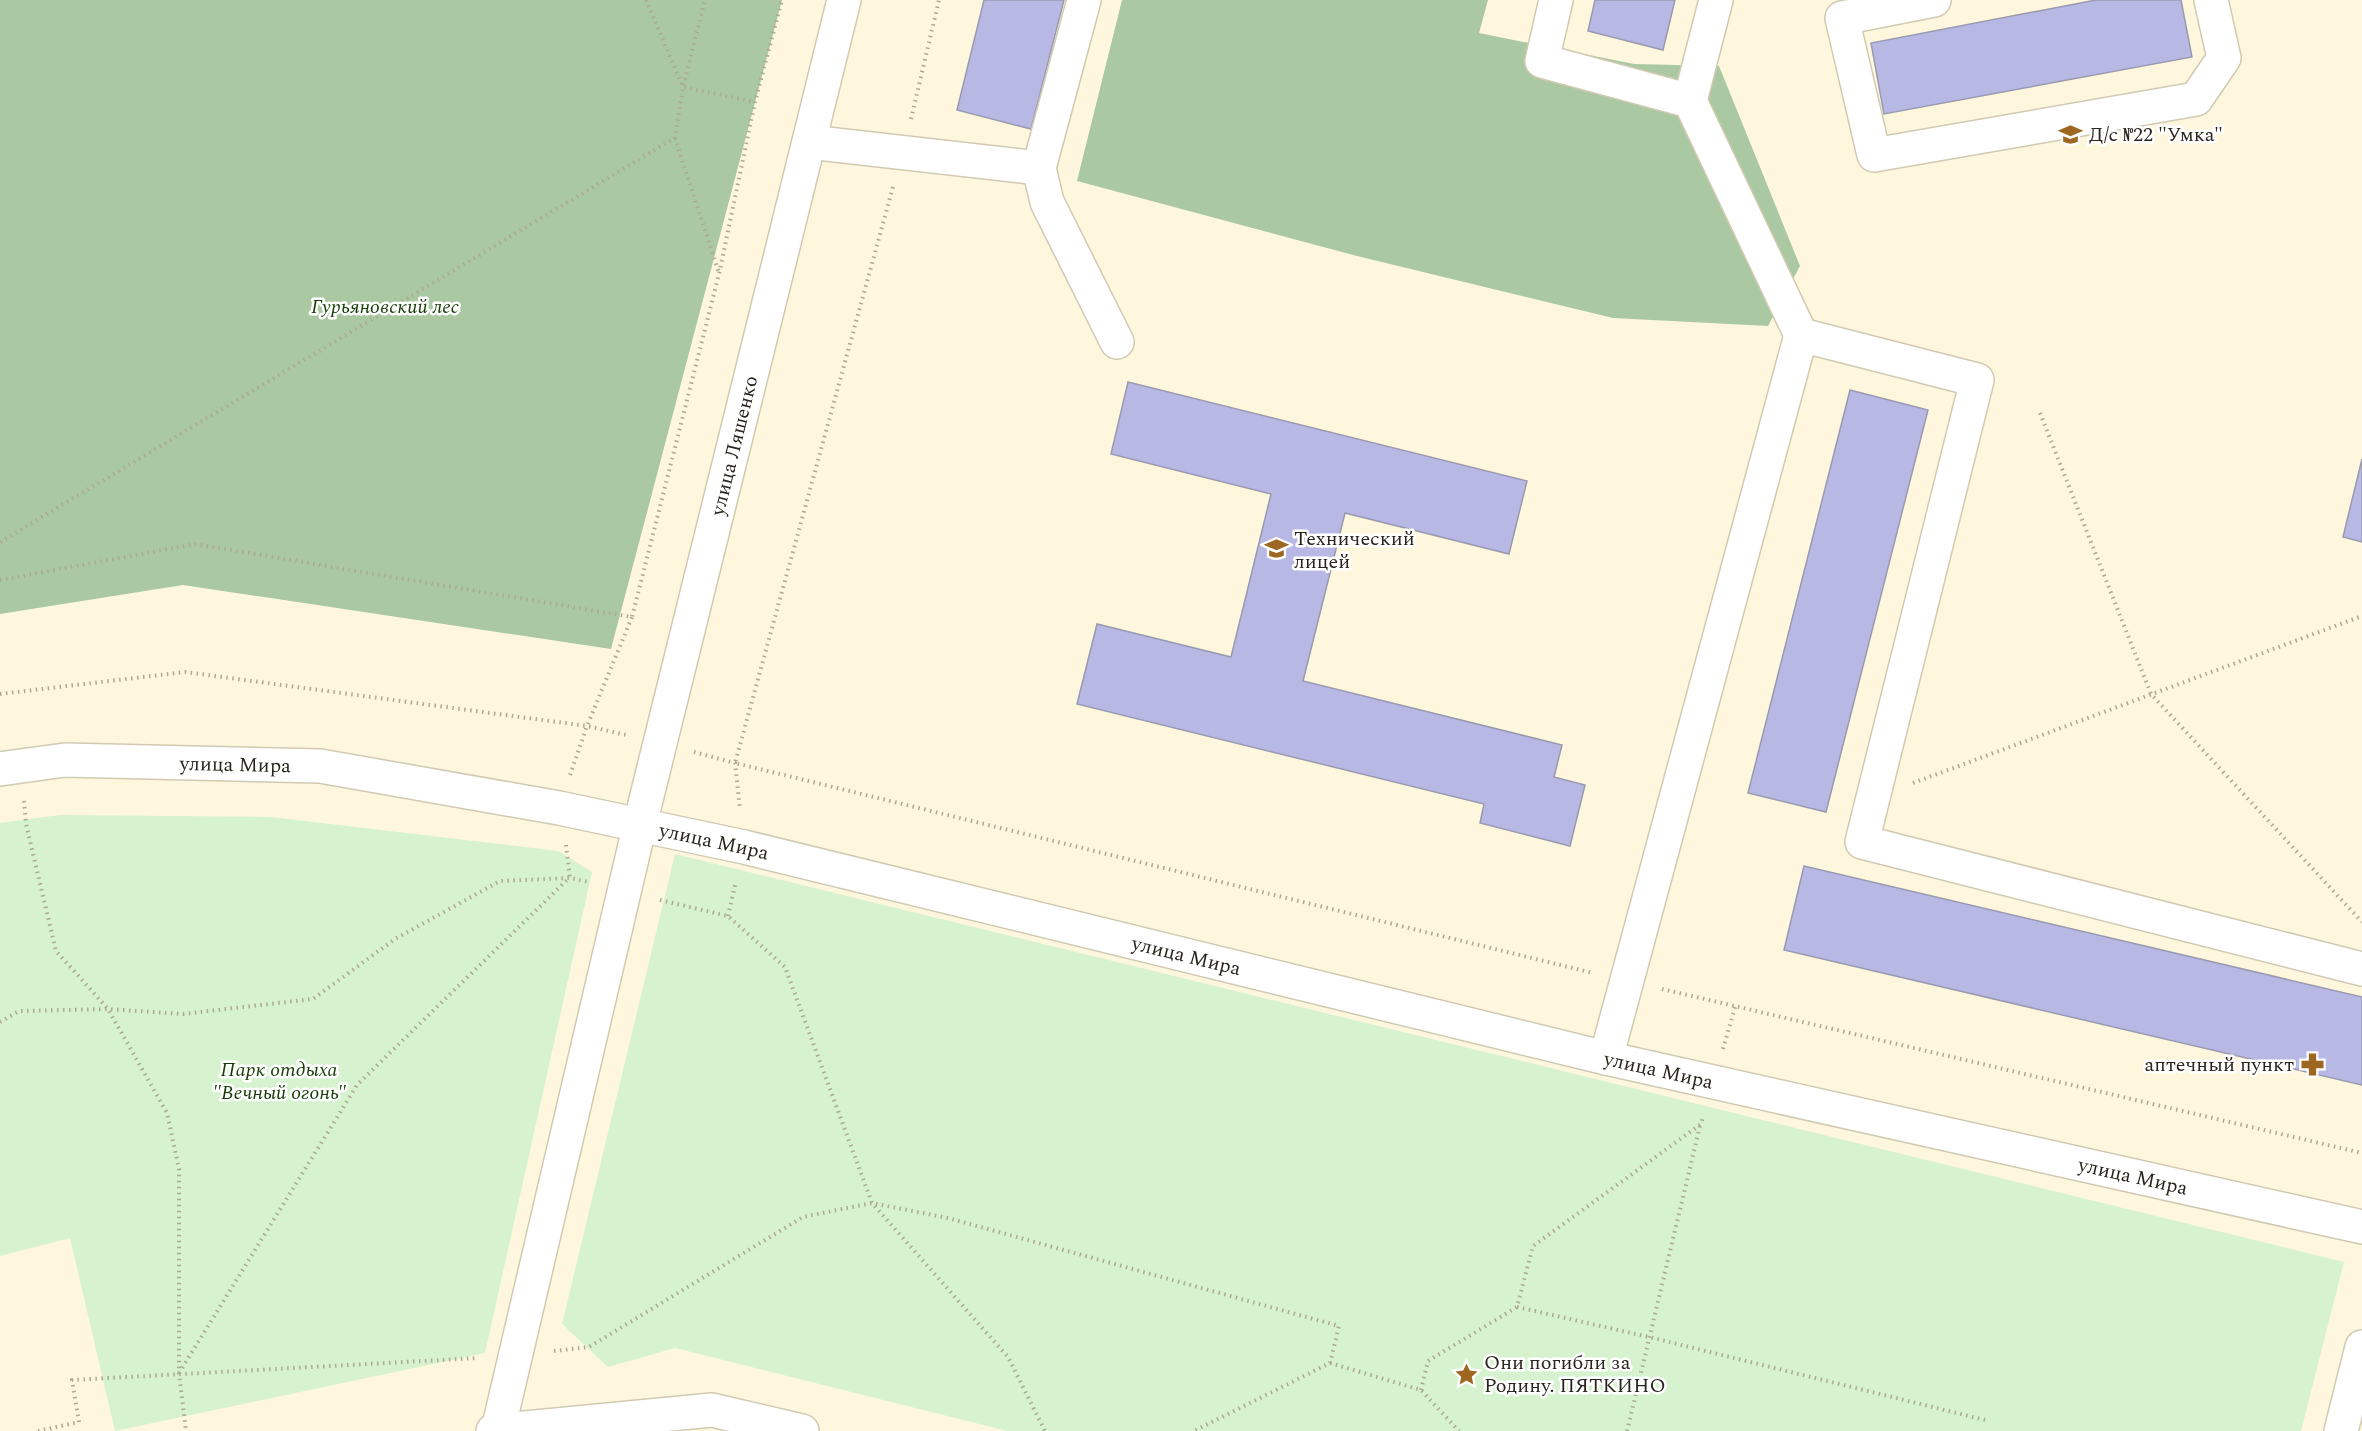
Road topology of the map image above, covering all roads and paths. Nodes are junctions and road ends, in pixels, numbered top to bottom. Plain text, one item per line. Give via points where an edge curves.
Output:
1 (646, 0) edge
2 (705, 0) edge
3 (782, 0) edge
4 (844, 0) edge
5 (939, 0) edge
6 (1084, 0) edge
7 (1556, 0) edge
8 (1716, 0) edge
9 (1934, 0) edge
10 (2211, 0) edge
11 (683, 87) junction
12 (1690, 101) junction
13 (755, 102) junction
14 (675, 138) junction
15 (809, 142) junction
16 (903, 152) junction
17 (1039, 168) junction
18 (719, 274) junction
19 (1801, 335) junction
20 (1117, 342) dead end
21 (2040, 413) dead end
22 (0, 541) edge
23 (0, 580) edge
24 (632, 616) junction
25 (2362, 616) edge
26 (0, 694) edge
27 (2151, 694) junction
28 (11, 780) edge
29 (1874, 797) junction
30 (640, 824) junction
31 (728, 916) dead end
32 (2362, 922) edge
33 (2362, 969) edge
34 (1627, 981) junction
35 (1736, 1007) junction
36 (108, 1009) junction
37 (0, 1022) edge
38 (1606, 1058) junction
39 (1713, 1082) junction
40 (1701, 1124) junction
41 (2362, 1153) edge
42 (873, 1203) junction
43 (2362, 1227) edge
44 (1518, 1307) junction
45 (1649, 1337) junction
46 (2362, 1347) edge
47 (513, 1356) junction
48 (1330, 1363) junction
49 (179, 1373) junction
50 (1421, 1389) junction
51 (1985, 1420) dead end
52 (496, 1430) edge
53 (38, 1431) edge
54 (186, 1431) edge
55 (802, 1431) edge
56 (1045, 1431) edge
57 (1194, 1431) edge
58 (1459, 1431) edge
59 (1626, 1431) edge
60 (2341, 1431) edge

1 - 11 path
2 - 11 path
3 - 13 path
4 - 15 main road, улица Ляшенко
5 - 16 path
6 - 17 main road
7 - 12 main road via 1542,61
8 - 12 main road
9 - 10 main road via 1842,18 1874,155 2196,99 2224,58
11 - 13 path
11 - 14 path
12 - 19 main road
13 - 18 path
14 - 18 path
14 - 22 path
15 - 16 main road
15 - 30 main road, улица Ляшенко
16 - 17 main road
16 - 34 path via 735,763
17 - 20 main road via 1047,202
18 - 24 path
19 - 29 main road via 1977,380
19 - 34 main road
21 - 27 path
23 - 24 path via 195,544
24 - 26 path via 586,726 185,672
25 - 27 path
27 - 29 path
27 - 32 path
28 - 30 main road, улица Мира via 65,760 320,766
28 - 36 path via 26,824 56,951
29 - 33 main road via 1863,842
30 - 38 main road, улица Мира
30 - 47 main road, улица Ляшенко
31 - 42 path via 785,967
34 - 35 path
34 - 38 main road
35 - 39 path
35 - 41 path
36 - 37 path via 19,1011
36 - 49 path via 167,1113 179,1169
36 - 49 path via 183,1014 313,999 396,939 500,881 570,878 357,1085
38 - 39 main road, улица Мира
39 - 40 path
39 - 43 main road, улица Мира
40 - 44 path via 1533,1246
40 - 45 path
42 - 47 path via 803,1217 589,1347
42 - 48 path via 948,1218 1339,1326
42 - 56 path via 1008,1357
44 - 45 path
44 - 50 path via 1428,1361
45 - 51 path
45 - 59 path
46 - 60 main road
47 - 49 path
47 - 52 main road, улица Ляшенко
48 - 50 path
48 - 57 path
49 - 53 path via 72,1380 79,1422
49 - 54 path
50 - 58 path
52 - 55 main road via 712,1410

